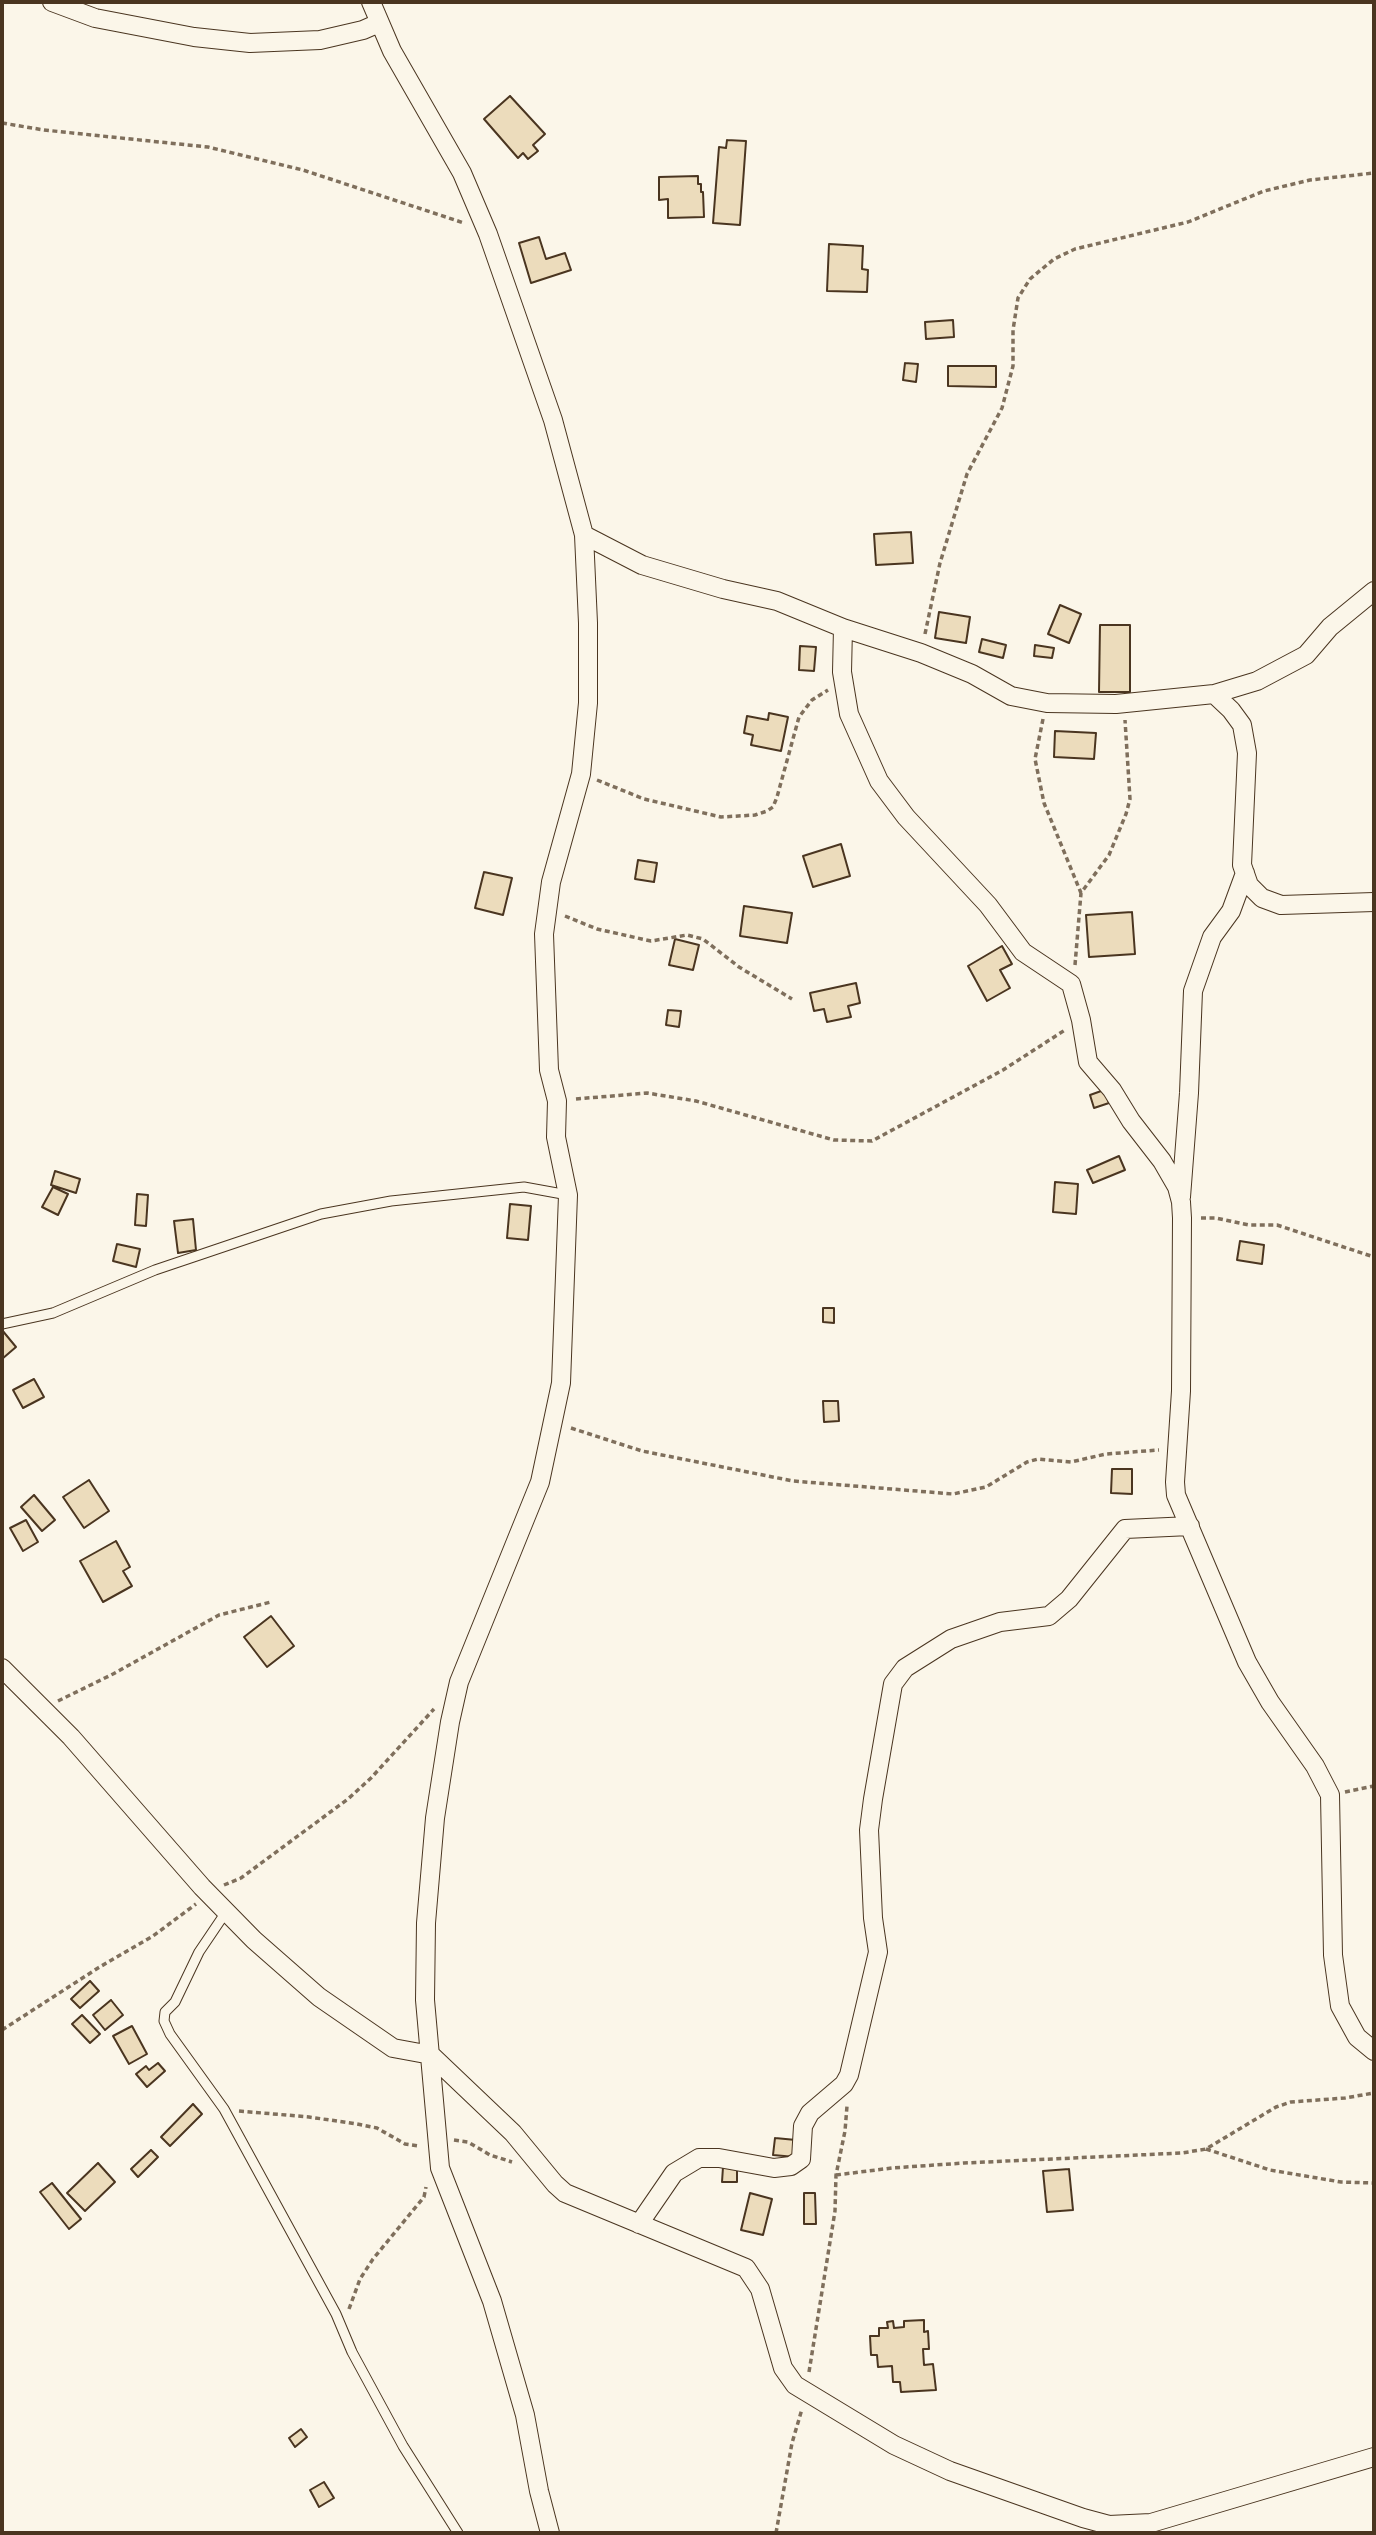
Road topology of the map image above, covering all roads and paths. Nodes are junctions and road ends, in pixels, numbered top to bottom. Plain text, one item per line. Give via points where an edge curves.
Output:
1 (52, 2) edge
2 (371, 2) edge
3 (379, 23) junction
4 (2, 123) edge
5 (1374, 173) edge
6 (488, 234) junction
7 (584, 535) junction
8 (1374, 591) edge
9 (843, 628) junction
10 (921, 653) junction
11 (842, 672) junction
12 (1214, 694) junction
13 (1047, 703) junction
14 (1115, 704) junction
15 (581, 774) junction
16 (1245, 873) junction
17 (1081, 893) junction
18 (1374, 902) edge
19 (547, 909) junction
20 (1071, 984) junction
21 (792, 999) dead end
22 (1081, 1020) junction
23 (557, 1101) junction
24 (568, 1195) junction
25 (1181, 1210) junction
26 (1374, 1257) edge
27 (2, 1324) edge
28 (552, 1422) junction
29 (1177, 1449) junction
30 (1190, 1526) junction
31 (271, 1602) dead end
32 (2, 1668) edge
33 (43, 1708) junction
34 (435, 1708) dead end
35 (1374, 1786) edge
36 (1330, 1795) junction
37 (205, 1891) junction
38 (226, 1912) junction
39 (2, 2030) edge
40 (1374, 2051) edge
41 (431, 2056) junction
42 (849, 2071) junction
43 (1374, 2093) edge
44 (224, 2109) junction
45 (437, 2137) junction
46 (1206, 2149) junction
47 (544, 2171) junction
48 (836, 2175) junction
49 (1374, 2182) edge
50 (427, 2185) dead end
51 (639, 2224) junction
52 (346, 2339) junction
53 (811, 2394) junction
54 (1374, 2457) edge
55 (458, 2533) edge
56 (550, 2533) edge
57 (776, 2533) edge

1 - 3 street via 95,18 250,43 330,39
2 - 3 street
3 - 6 street via 462,173
4 - 6 path via 208,147 303,170 454,218
5 - 10 path via 1264,191 1188,222 1074,249 1030,279 1018,298 1013,366 1002,408 967,474 940,564
6 - 7 street via 553,420
7 - 9 street via 642,565 777,601
7 - 15 street via 589,623
8 - 12 street via 1330,627 1306,655 1257,681
9 - 10 street
9 - 11 street
10 - 13 street via 1012,696
11 - 15 path via 799,717 777,797 767,811 721,817 697,813 644,799
11 - 20 street via 849,714 879,781 1023,951
12 - 14 street
12 - 16 street via 1241,725 1247,753
13 - 14 street
13 - 17 path via 1035,759 1044,803
14 - 17 path via 1125,718 1130,799 1109,855
15 - 19 street
16 - 18 street via 1262,898 1281,905
16 - 25 street via 1231,911 1212,937 1193,991
17 - 20 path
19 - 21 path via 597,929 651,940 687,935 703,939 738,967
19 - 23 street via 545,1006 549,1070
20 - 22 street
22 - 23 path via 1003,1070 872,1141 834,1140 696,1101 647,1093
22 - 25 street via 1088,1062 1162,1161 1177,1187
23 - 24 street via 556,1137
24 - 27 lane via 524,1187 391,1201 321,1214 155,1270 52,1313
24 - 28 street via 561,1383
25 - 26 path via 1249,1225 1277,1225
25 - 29 street
28 - 29 path via 642,1451 793,1481 953,1494 986,1487 1038,1459 1071,1462 1106,1454
28 - 41 street via 540,1482 459,1682 450,1722 435,1818 426,1923 425,2000
29 - 30 street via 1176,1495
30 - 36 street via 1247,1662
30 - 42 street via 1125,1529 1069,1600 1049,1616 1000,1622 951,1639 905,1668 893,1684 869,1830 878,1952
31 - 33 path via 219,1615
32 - 33 street
33 - 37 street
34 - 37 path via 371,1778 309,1829 241,1878
35 - 36 path
36 - 40 street via 1333,1955 1340,2006 1357,2037
37 - 38 street
37 - 39 path via 147,1940
38 - 41 street via 340,2012 393,2048
38 - 44 lane via 199,1952 164,2021
41 - 45 street
41 - 47 street via 513,2133
42 - 48 path
42 - 51 street via 844,2084 810,2113 803,2126 801,2159 774,2168 699,2158 674,2173
43 - 46 path via 1276,2107
44 - 45 path via 358,2124 412,2146 427,2146
44 - 52 lane
45 - 47 path via 468,2142 491,2155
45 - 56 street via 440,2168 492,2301 525,2415
46 - 48 path
46 - 49 path via 1270,2170 1341,2182
47 - 51 street via 565,2193
48 - 53 path
50 - 52 path via 424,2197 360,2280 350,2303
51 - 53 street via 746,2268 760,2289 783,2368 795,2385
52 - 55 lane via 403,2446
53 - 54 street via 894,2445 950,2471 1110,2525 1151,2523
53 - 57 path via 799,2414

